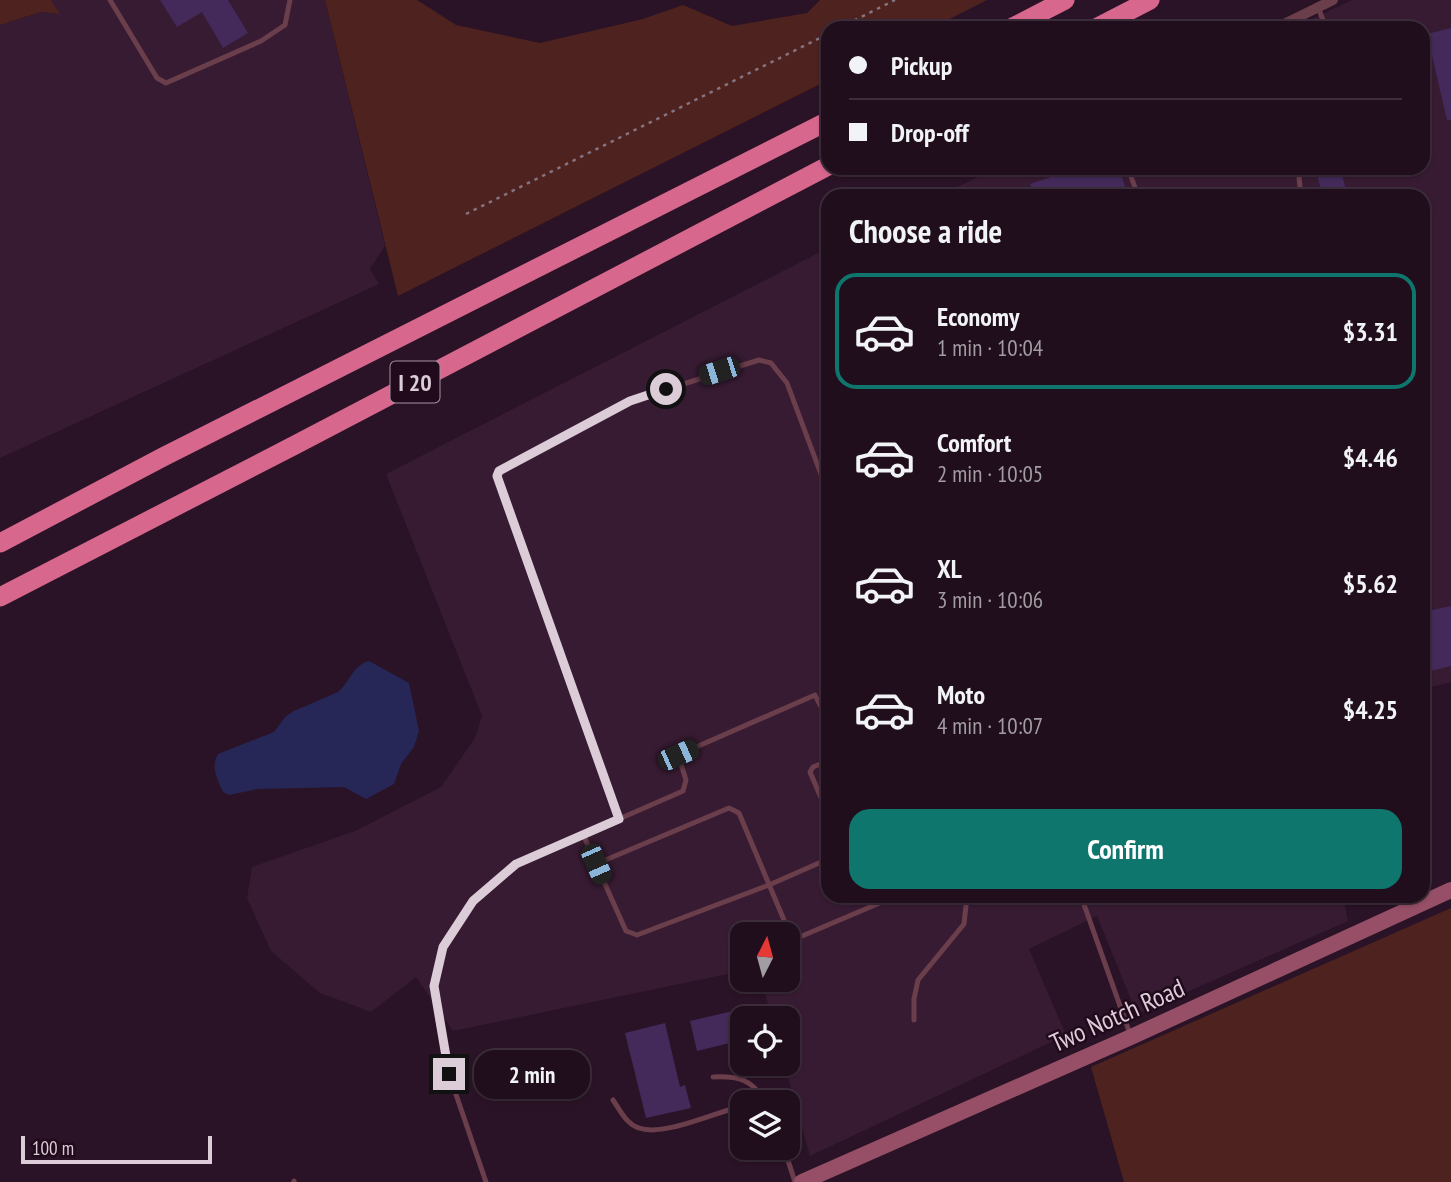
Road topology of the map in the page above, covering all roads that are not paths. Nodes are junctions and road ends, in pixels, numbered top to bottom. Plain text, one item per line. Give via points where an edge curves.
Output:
1 (110, 0) edge
2 (290, 0) edge
3 (1065, 0) edge
4 (1150, 0) edge
5 (1333, 0) edge
6 (1318, 8) junction
7 (1024, 21) edge
8 (1110, 21) edge
9 (1291, 21) edge
10 (1323, 21) edge
11 (821, 125) edge
12 (821, 170) edge
13 (821, 474) edge
14 (0, 542) edge
15 (0, 597) edge
16 (821, 712) edge
17 (821, 763) edge
18 (821, 798) edge
19 (619, 819) junction
20 (583, 834) junction
21 (821, 862) edge
22 (596, 864) junction
23 (769, 885) junction
24 (1451, 890) edge
25 (1430, 900) edge
26 (879, 903) edge
27 (966, 903) edge
28 (1083, 903) edge
29 (1423, 903) edge
30 (914, 1020) dead end
31 (1131, 1037) junction
32 (713, 1077) dead end
33 (758, 1090) edge
34 (613, 1100) dead end
35 (730, 1109) edge
36 (788, 1160) edge
37 (486, 1182) edge
38 (795, 1182) edge
39 (802, 1182) edge

1 - 2 lane via 157,78 166,83 261,41 285,25
3 - 7 highway
4 - 8 highway
5 - 6 street
6 - 9 street
6 - 10 lane
11 - 14 highway, I 20
12 - 15 highway, I 20
13 - 19 lane via 787,383 771,363 760,360 630,401 499,471 498,482
16 - 19 lane via 815,695 678,755 687,786
17 - 18 lane via 810,772
19 - 20 lane
20 - 22 lane
20 - 37 lane via 516,864 473,901 443,947 434,986 438,1020 449,1074
21 - 23 lane
22 - 23 lane via 630,934
22 - 23 lane via 729,808 739,813
23 - 26 lane via 789,932 797,937
24 - 25 street, Two Notch Road
27 - 30 lane via 964,924 918,980
28 - 31 lane
29 - 31 street, Two Notch Road
31 - 39 street, Two Notch Road
32 - 33 lane via 736,1076
34 - 35 lane via 625,1119 638,1128 654,1130
36 - 38 lane

